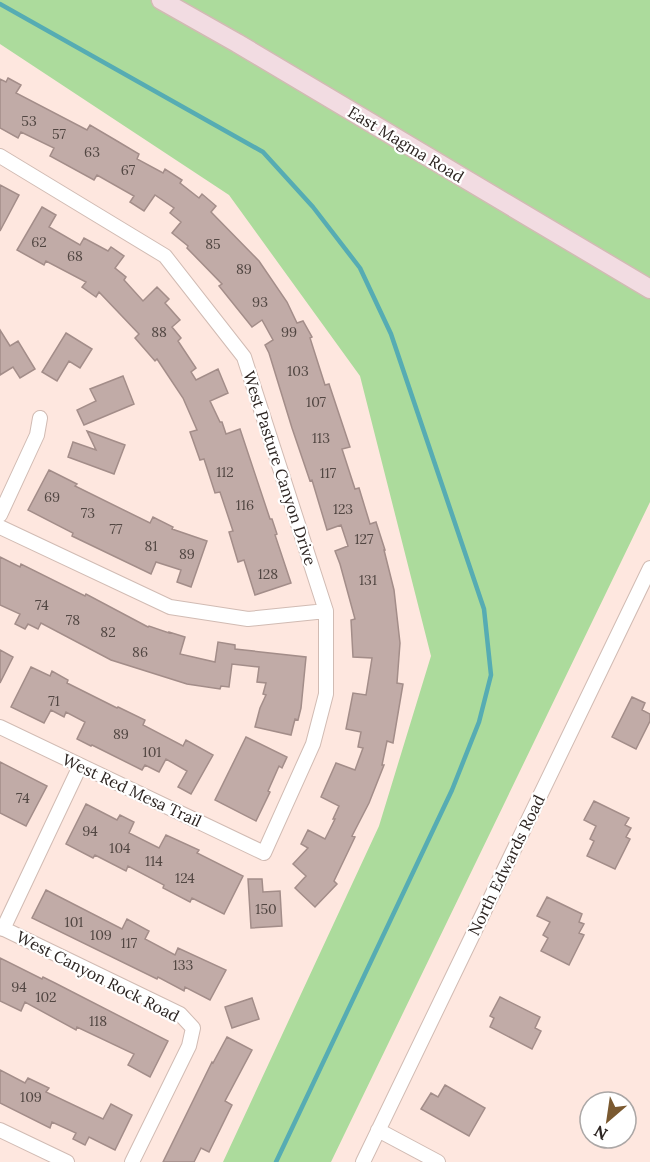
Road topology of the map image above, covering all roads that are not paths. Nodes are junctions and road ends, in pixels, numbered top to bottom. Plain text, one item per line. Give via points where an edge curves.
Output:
1 (161, 0) edge
2 (0, 156) edge
3 (650, 289) edge
4 (40, 418) dead end
5 (0, 515) edge
6 (0, 527) edge
7 (650, 568) edge
8 (326, 611) junction
9 (0, 727) edge
10 (80, 765) junction
11 (264, 853) joint
12 (1, 928) edge
13 (0, 1130) edge
14 (378, 1130) junction
15 (67, 1162) edge
16 (132, 1162) edge
17 (363, 1162) edge
18 (438, 1162) edge

1 - 3 street, East Magma Road
2 - 8 street, West Pasture Canyon Drive via 165,256 244,357
4 - 5 street via 37,435
6 - 8 street via 170,607 248,619
7 - 14 street, North Edwards Road
8 - 11 street, West Pasture Canyon Drive via 324,704 313,744
9 - 10 street, West Red Mesa Trail
10 - 11 street, West Red Mesa Trail
10 - 12 street
12 - 16 street, West Canyon Rock Road via 180,1014 193,1029 189,1046
13 - 15 street
14 - 17 street, North Edwards Road
14 - 18 street

